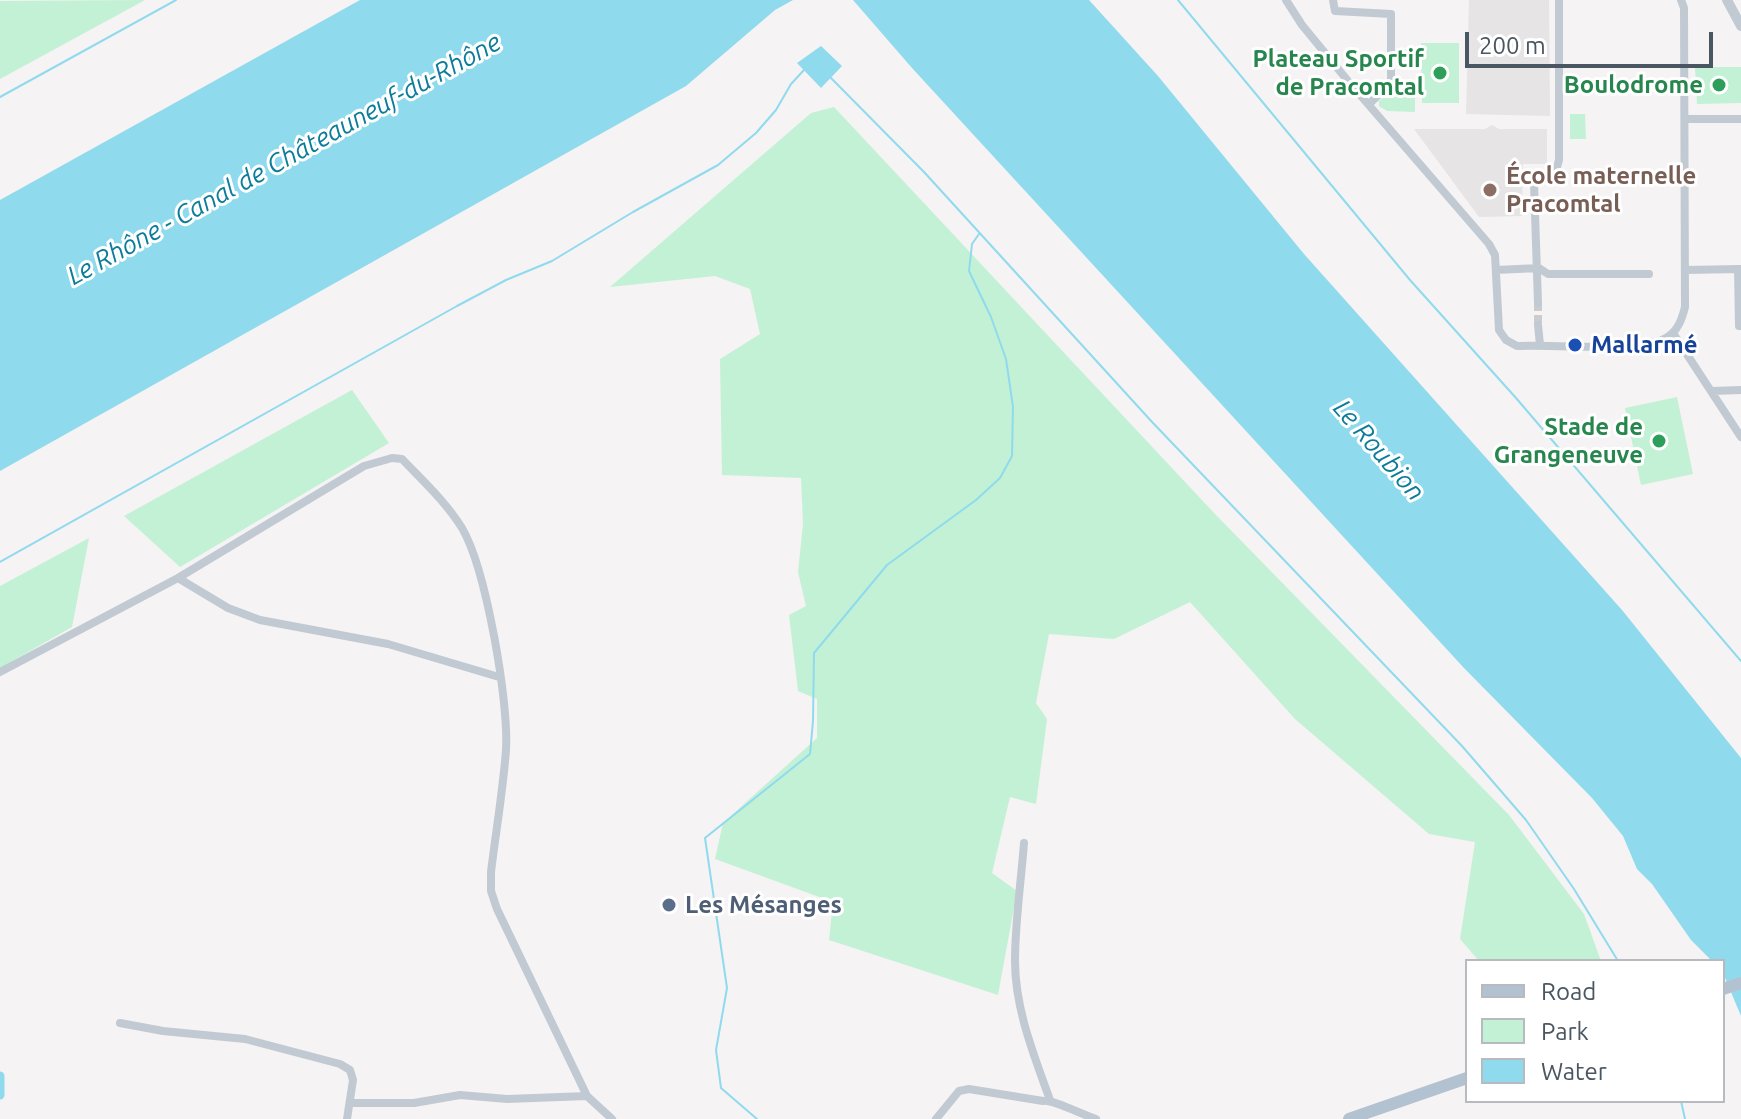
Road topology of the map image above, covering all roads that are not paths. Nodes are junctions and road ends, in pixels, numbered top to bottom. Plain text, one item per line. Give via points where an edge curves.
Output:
1 (1286, 0) edge
2 (1333, 0) edge
3 (1559, 0) edge
4 (1681, 0) edge
5 (1727, 0) edge
6 (1741, 26) edge
7 (1369, 104) junction
8 (1685, 119) junction
9 (1741, 119) edge
10 (1539, 268) junction
11 (1739, 269) edge
12 (1496, 270) junction
13 (1685, 270) junction
14 (1649, 274) dead end
15 (1538, 303) tunnel mouth
16 (1740, 306) edge
17 (1538, 325) tunnel mouth
18 (1741, 326) edge
19 (1673, 333) junction
20 (1540, 345) junction
21 (1741, 390) edge
22 (1712, 391) junction
23 (1741, 437) edge
24 (178, 578) junction
25 (0, 672) edge
26 (499, 677) junction
27 (1024, 843) dead end
28 (120, 1023) dead end
29 (1465, 1079) edge
30 (587, 1096) junction
31 (1050, 1100) junction
32 (350, 1103) junction
33 (347, 1119) edge
34 (612, 1119) edge
35 (936, 1119) edge
36 (1096, 1119) edge
37 (1349, 1119) edge

1 - 7 street
2 - 7 street via 1335,11 1391,14 1391,83
3 - 10 street via 1559,160 1556,171 1536,177 1534,184
4 - 8 street
5 - 6 street
7 - 12 street via 1489,244
8 - 9 street
8 - 13 street
10 - 12 street
10 - 14 street via 1548,274
10 - 15 street
11 - 13 street
11 - 16 street
12 - 20 street via 1499,330 1517,346
13 - 19 street via 1685,307
16 - 18 street
17 - 20 street
19 - 20 street via 1652,345
19 - 22 street
21 - 22 street
22 - 23 street
24 - 25 street
24 - 26 street via 260,620 388,644
24 - 26 street via 364,466 402,459 464,531 487,601
26 - 30 street via 506,751 491,891
27 - 31 street via 1017,987
28 - 32 street via 245,1039 340,1064 353,1080
29 - 37 main road
30 - 32 street via 460,1095 414,1103
30 - 34 street
31 - 35 street via 969,1089 959,1091
31 - 36 street
32 - 33 street

